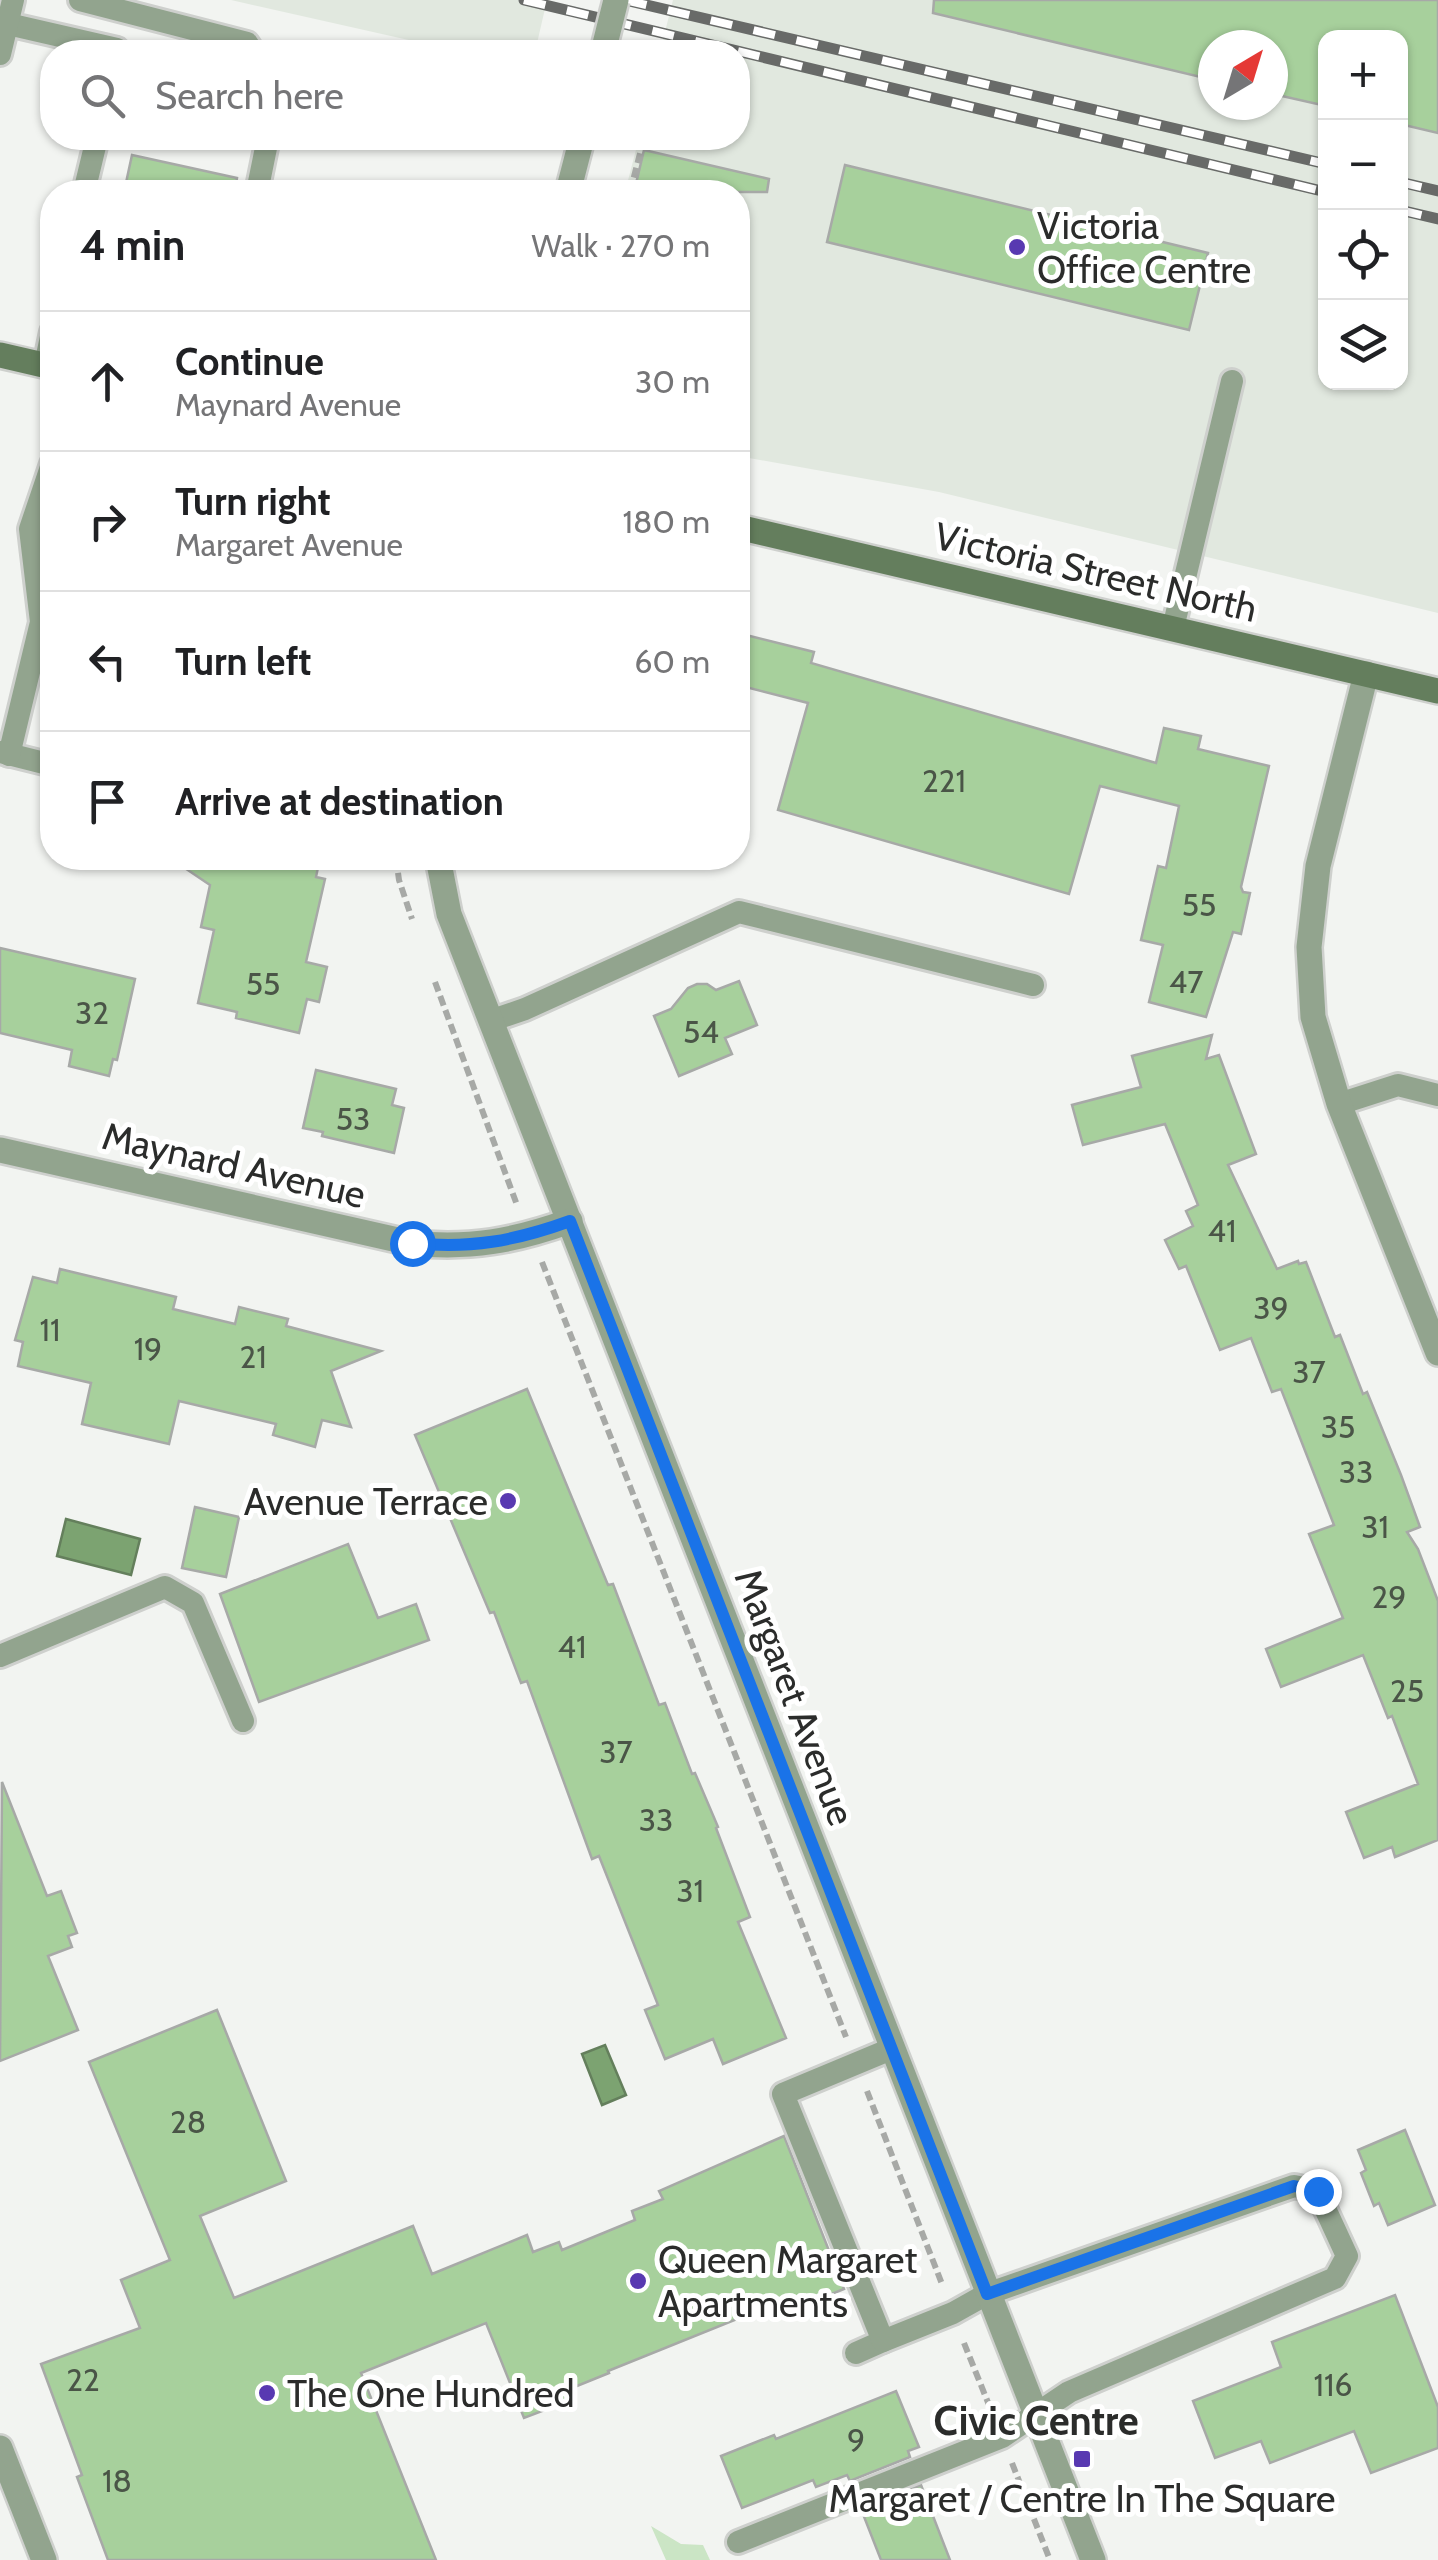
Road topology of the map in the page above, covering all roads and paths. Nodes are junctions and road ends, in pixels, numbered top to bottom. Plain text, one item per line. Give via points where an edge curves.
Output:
1 (13, 0) edge
2 (80, 0) edge
3 (616, 0) edge
4 (8, 24) junction
5 (78, 40) edge
6 (237, 40) edge
7 (606, 40) edge
8 (0, 54) edge
9 (94, 150) edge
10 (266, 150) edge
11 (579, 150) edge
12 (641, 150) edge
13 (87, 180) edge
14 (259, 180) edge
15 (571, 180) edge
16 (633, 180) edge
17 (0, 354) edge
18 (40, 364) edge
19 (1232, 381) dead end
20 (40, 499) edge
21 (750, 530) edge
22 (40, 614) edge
23 (40, 626) edge
24 (1173, 628) junction
25 (1366, 674) junction
26 (1438, 691) edge
27 (4, 754) edge
28 (40, 762) edge
29 (398, 870) edge
30 (440, 870) edge
31 (418, 936) dead end
32 (432, 973) dead end
33 (1033, 984) dead end
34 (490, 1021) junction
35 (1438, 1095) edge
36 (1339, 1104) junction
37 (0, 1150) edge
38 (518, 1207) dead end
39 (570, 1221) junction
40 (540, 1258) dead end
41 (1438, 1354) edge
42 (0, 1656) edge
43 (243, 1721) dead end
44 (891, 2049) junction
45 (857, 2064) junction
46 (987, 2294) junction
47 (953, 2313) junction
48 (883, 2341) junction
49 (856, 2353) dead end
50 (1035, 2412) junction
51 (1002, 2437) junction
52 (0, 2448) edge
53 (738, 2542) dead end
54 (44, 2560) edge
55 (1050, 2560) edge
56 (1093, 2560) edge

1 - 4 lane
2 - 6 lane
3 - 7 street, bridge
4 - 5 lane
4 - 8 lane
9 - 13 lane
10 - 14 lane
11 - 15 street
12 - 16 path
17 - 18 main road
19 - 24 lane
20 - 22 lane via 30,529
21 - 24 main road, Victoria Street North
23 - 27 lane
24 - 25 main road, Victoria Street North
25 - 26 main road, Victoria Street North
25 - 36 street via 1318,866 1309,947 1312,1017
27 - 28 lane
29 - 31 path
30 - 34 street, Margaret Avenue via 449,914
32 - 38 path
33 - 34 lane via 739,912
34 - 39 street, Margaret Avenue
35 - 36 lane via 1398,1085
36 - 41 street
37 - 39 street, Maynard Avenue via 412,1243 496,1242
39 - 44 street, Margaret Avenue
40 - 45 path, Margaret Avenue
42 - 43 lane via 165,1587 193,1603
44 - 45 lane
44 - 46 street, Margaret Avenue
45 - 47 path, Margaret Avenue
45 - 48 lane via 784,2094
46 - 47 lane
46 - 50 street, Margaret Avenue
46 - 50 lane via 1294,2186 1318,2191 1347,2256 1335,2278
47 - 48 lane
47 - 51 path, Margaret Avenue
48 - 49 lane
50 - 51 lane
50 - 56 street, Margaret Avenue
51 - 53 lane
51 - 55 path, Margaret Avenue
52 - 54 street

